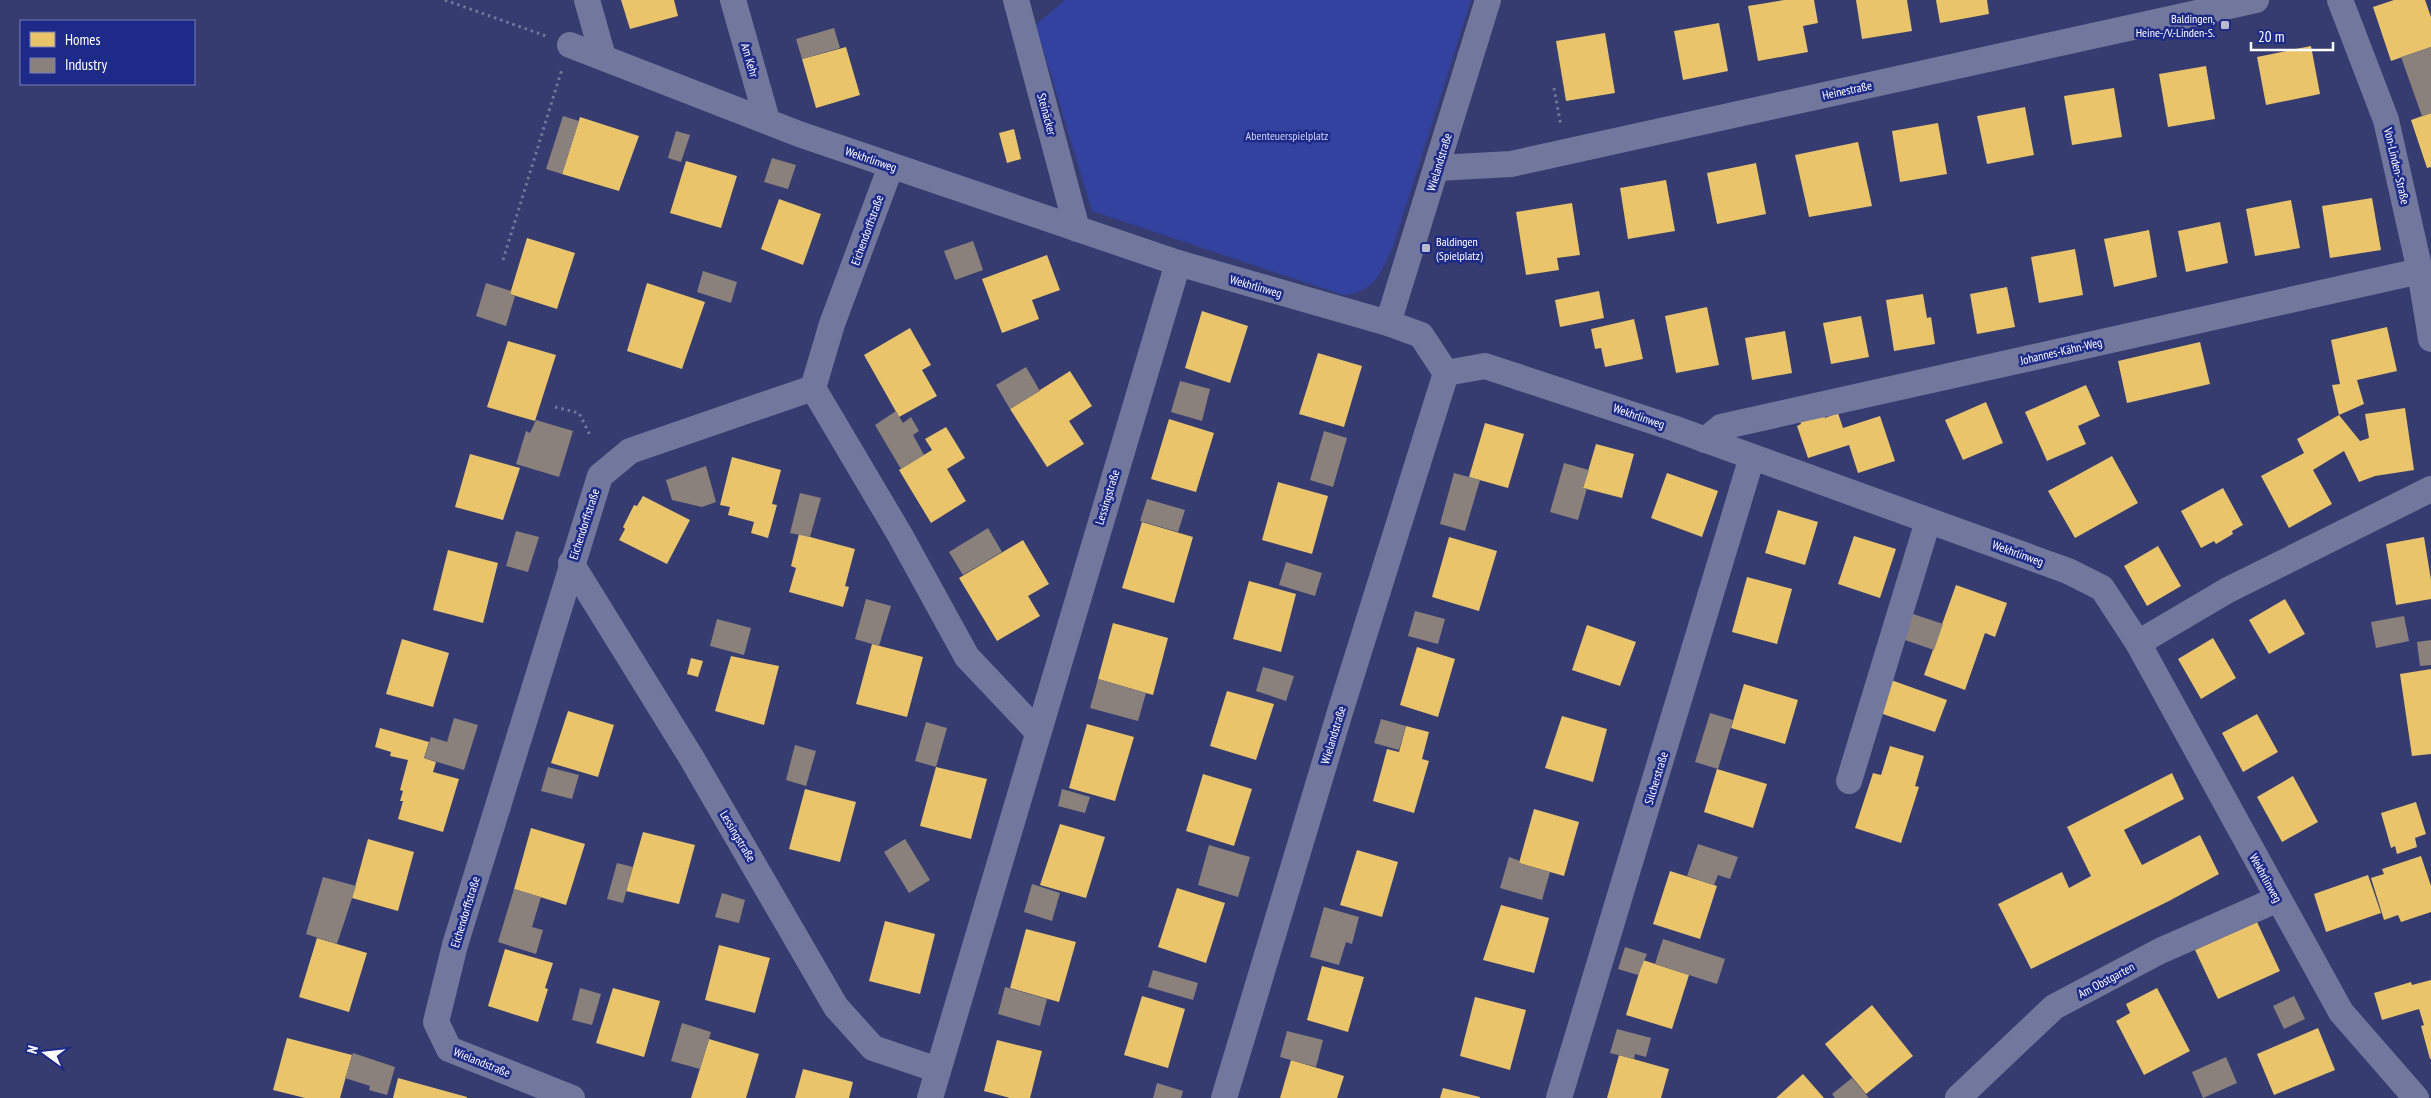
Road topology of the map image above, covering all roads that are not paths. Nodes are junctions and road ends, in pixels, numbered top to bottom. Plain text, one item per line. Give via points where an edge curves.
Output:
1 (587, 0) edge
2 (733, 0) edge
3 (1016, 0) edge
4 (1488, 0) edge
5 (2256, 0) edge
6 (2340, 0) edge
7 (570, 45) road end
8 (602, 57) junction
9 (767, 120) junction
10 (891, 166) junction
11 (1437, 168) junction
12 (1077, 229) junction
13 (1178, 264) junction
14 (2420, 271) junction
15 (1388, 323) junction
16 (2431, 339) edge
17 (1446, 373) junction
18 (813, 388) junction
19 (1705, 440) junction
20 (1752, 457) junction
21 (2431, 489) edge
22 (1928, 521) junction
23 (571, 564) junction
24 (2138, 643) junction
25 (1037, 731) junction
26 (1849, 781) dead end
27 (2278, 899) junction
28 (450, 963) joint
29 (938, 1070) junction
30 (1967, 1095) edge
31 (572, 1098) edge
32 (930, 1098) edge
33 (1224, 1098) edge
34 (1559, 1098) edge
35 (2416, 1098) edge

1 - 8 street
2 - 9 street, Am Kehr
3 - 12 street, Steinäcker
4 - 11 street, Wielandstraße
5 - 11 street, Heinestraße via 1511,164
6 - 14 street, Von-Linden-Straße via 2386,120
7 - 8 street, Wekhrlinweg
8 - 9 street, Wekhrlinweg
9 - 10 street, Wekhrlinweg
10 - 12 street, Wekhrlinweg
10 - 18 street, Eichendorffstraße via 832,324
11 - 15 street, Wielandstraße
12 - 13 street, Wekhrlinweg
13 - 15 street, Wekhrlinweg
13 - 25 street, Lessingstraße
14 - 16 street, Von-Linden-Straße
14 - 19 street, Johannes-Kähn-Weg via 1721,427
15 - 17 street, Wekhrlinweg via 1421,335
17 - 19 street, Wekhrlinweg via 1485,366
17 - 33 street, Wielandstraße via 1334,730
18 - 23 street, Eichendorffstraße via 630,451 600,476
18 - 25 street via 967,657
19 - 20 street, Wekhrlinweg
20 - 22 street, Wekhrlinweg
20 - 34 street, Silcherstraße
21 - 24 street via 2228,590
22 - 24 street, Wekhrlinweg via 2068,571 2102,588
22 - 26 street
23 - 28 street, Eichendorffstraße
23 - 29 street, Lessingstraße via 692,757 836,1006 873,1048
24 - 27 street, Wekhrlinweg
25 - 29 street, Lessingstraße
27 - 30 street, Am Obstgarten via 2160,951 2054,1007
27 - 35 street, Wekhrlinweg via 2341,1012
28 - 31 street, Wielandstraße via 436,1022 449,1049
29 - 32 street, Lessingstraße

